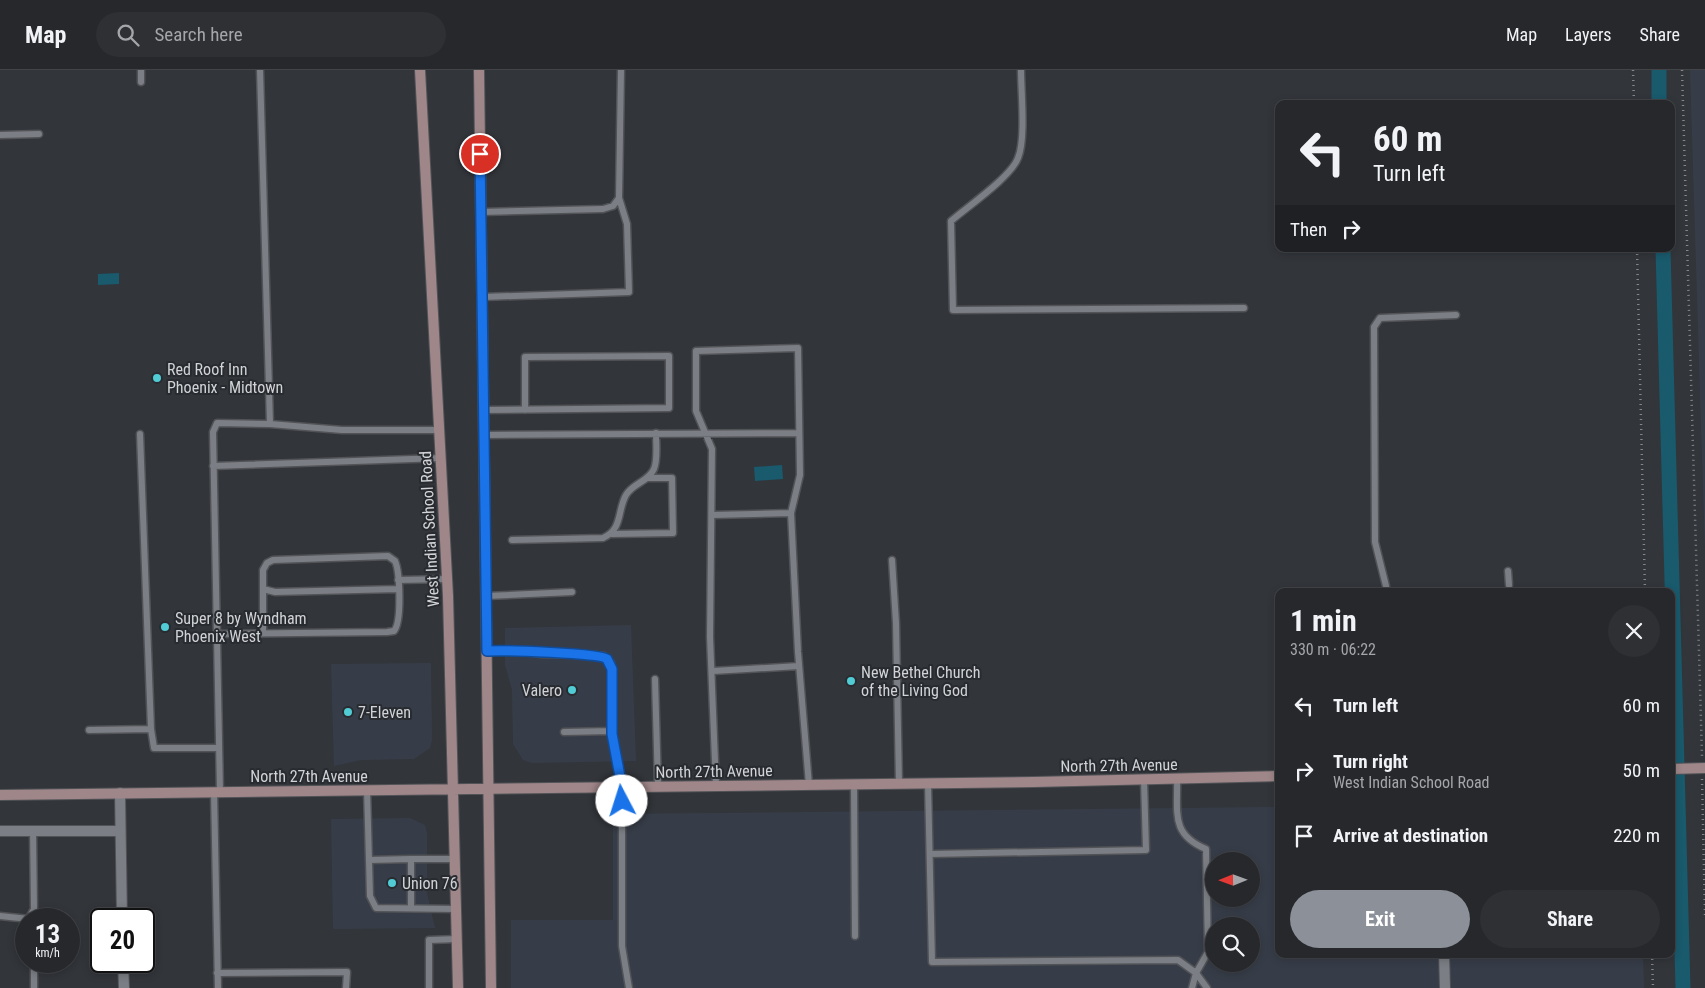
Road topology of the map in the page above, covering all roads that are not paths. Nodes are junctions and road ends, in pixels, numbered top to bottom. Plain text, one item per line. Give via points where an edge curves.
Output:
1 (141, 70) edge
2 (260, 70) edge
3 (420, 70) edge
4 (479, 70) edge
5 (621, 70) edge
6 (1021, 70) edge
7 (141, 82) dead end
8 (39, 134) dead end
9 (0, 135) edge
10 (619, 198) junction
11 (481, 212) junction
12 (482, 297) junction
13 (1244, 308) dead end
14 (1456, 315) dead end
15 (484, 410) junction
16 (525, 410) junction
17 (270, 424) junction
18 (440, 430) junction
19 (706, 433) junction
20 (799, 433) junction
21 (140, 434) dead end
22 (656, 434) junction
23 (484, 435) junction
24 (441, 458) junction
25 (213, 466) junction
26 (647, 478) junction
27 (791, 513) junction
28 (712, 516) junction
29 (612, 534) junction
30 (512, 540) dead end
31 (892, 560) dead end
32 (1508, 571) dead end
33 (447, 579) junction
34 (398, 580) junction
35 (1509, 585) dead end
36 (1386, 586) dead end
37 (263, 589) junction
38 (398, 589) junction
39 (572, 592) dead end
40 (486, 596) junction
41 (263, 633) junction
42 (216, 634) junction
43 (487, 651) junction
44 (799, 666) junction
45 (712, 671) junction
46 (655, 679) dead end
47 (150, 729) junction
48 (89, 730) dead end
49 (612, 730) junction
50 (564, 732) dead end
51 (219, 748) junction
52 (1700, 768) edge
53 (1675, 769) edge
54 (1275, 776) edge
55 (1177, 779) junction
56 (1144, 780) junction
57 (854, 784) junction
58 (900, 784) junction
59 (928, 784) junction
60 (809, 785) junction
61 (658, 786) junction
62 (716, 786) junction
63 (622, 787) junction
64 (489, 789) junction
65 (367, 790) junction
66 (453, 790) junction
67 (217, 792) junction
68 (120, 793) junction
69 (0, 795) edge
70 (33, 830) junction
71 (0, 831) edge
72 (120, 831) junction
73 (930, 854) junction
74 (411, 859) junction
75 (455, 859) junction
76 (369, 860) junction
77 (34, 908) edge
78 (122, 908) edge
79 (412, 908) junction
80 (456, 909) junction
81 (0, 916) edge
82 (15, 917) edge
83 (855, 936) dead end
84 (457, 939) junction
85 (1444, 958) edge
86 (34, 973) edge
87 (124, 973) edge
88 (1196, 973) junction
89 (217, 974) junction
90 (34, 988) edge
91 (124, 988) edge
92 (218, 988) edge
93 (346, 988) edge
94 (429, 988) edge
95 (458, 988) edge
96 (492, 988) edge
97 (629, 988) edge
98 (1192, 988) edge
99 (1207, 988) edge
100 (1445, 988) edge

1 - 7 lane
2 - 17 lane
3 - 18 main road, West Indian School Road
4 - 11 main road
5 - 10 lane
6 - 13 lane via 1021,146 1018,160 987,192 951,221 953,310
8 - 9 lane
10 - 11 lane via 612,206 603,209
10 - 12 lane via 627,224 629,292
11 - 12 main road
12 - 15 main road
14 - 36 lane via 1380,318 1374,327 1375,542
15 - 16 lane
15 - 23 main road
16 - 16 lane via 669,408 669,356 525,357
17 - 18 lane via 342,430
17 - 25 lane via 217,423 213,432
18 - 24 main road, West Indian School Road
19 - 20 lane
19 - 20 lane via 696,412 696,351 798,348
19 - 22 lane
19 - 28 lane via 712,449
20 - 27 lane via 800,475
21 - 47 lane
22 - 23 lane
22 - 26 lane via 655,468
23 - 40 main road
24 - 25 lane
24 - 33 main road, West Indian School Road
25 - 42 lane
26 - 29 lane via 633,485 625,496
26 - 29 lane via 672,478 673,533
27 - 28 lane
27 - 44 lane
28 - 45 lane
29 - 30 lane via 603,538
31 - 58 lane
32 - 35 lane
33 - 34 lane
33 - 66 main road, West Indian School Road
34 - 37 lane via 396,565 388,556 274,560 264,566
34 - 38 lane
37 - 38 lane via 275,592
37 - 41 lane
38 - 41 lane via 399,622 394,631
39 - 40 lane
40 - 43 main road
41 - 42 lane
42 - 51 lane
43 - 49 lane via 604,656 612,669
43 - 64 main road
44 - 45 lane
44 - 60 lane
45 - 62 lane
46 - 61 lane
47 - 48 lane
47 - 51 lane via 154,748
49 - 50 lane
49 - 63 lane
51 - 67 lane
52 - 53 main road
54 - 55 main road, North 27th Avenue
55 - 56 main road, North 27th Avenue
55 - 88 lane via 1182,833 1206,850 1208,952
56 - 59 main road, North 27th Avenue
56 - 73 lane via 1146,850
57 - 58 main road, North 27th Avenue
57 - 60 main road, North 27th Avenue
57 - 83 lane
58 - 59 main road, North 27th Avenue
59 - 73 lane
60 - 62 main road, North 27th Avenue
61 - 62 main road, North 27th Avenue
61 - 63 main road, North 27th Avenue
63 - 64 main road, North 27th Avenue
63 - 97 lane via 622,946
64 - 66 main road, North 27th Avenue
64 - 96 main road
65 - 66 main road, North 27th Avenue
65 - 67 main road, North 27th Avenue
65 - 76 lane
66 - 75 main road, West Indian School Road
67 - 68 main road, North 27th Avenue
67 - 89 lane
68 - 69 main road, North 27th Avenue
68 - 72 street
70 - 71 street
70 - 72 street
70 - 77 lane
72 - 78 street
73 - 88 lane via 932,962 1178,960
74 - 75 lane
74 - 76 lane
74 - 79 lane
75 - 80 main road, West Indian School Road
76 - 79 lane via 370,896 376,908
79 - 80 lane
80 - 84 main road, West Indian School Road
81 - 82 lane
84 - 94 lane via 428,940
84 - 95 main road, West Indian School Road
85 - 100 street
86 - 90 lane
87 - 91 street
88 - 98 lane
88 - 99 lane
89 - 92 lane
89 - 93 lane via 347,972

